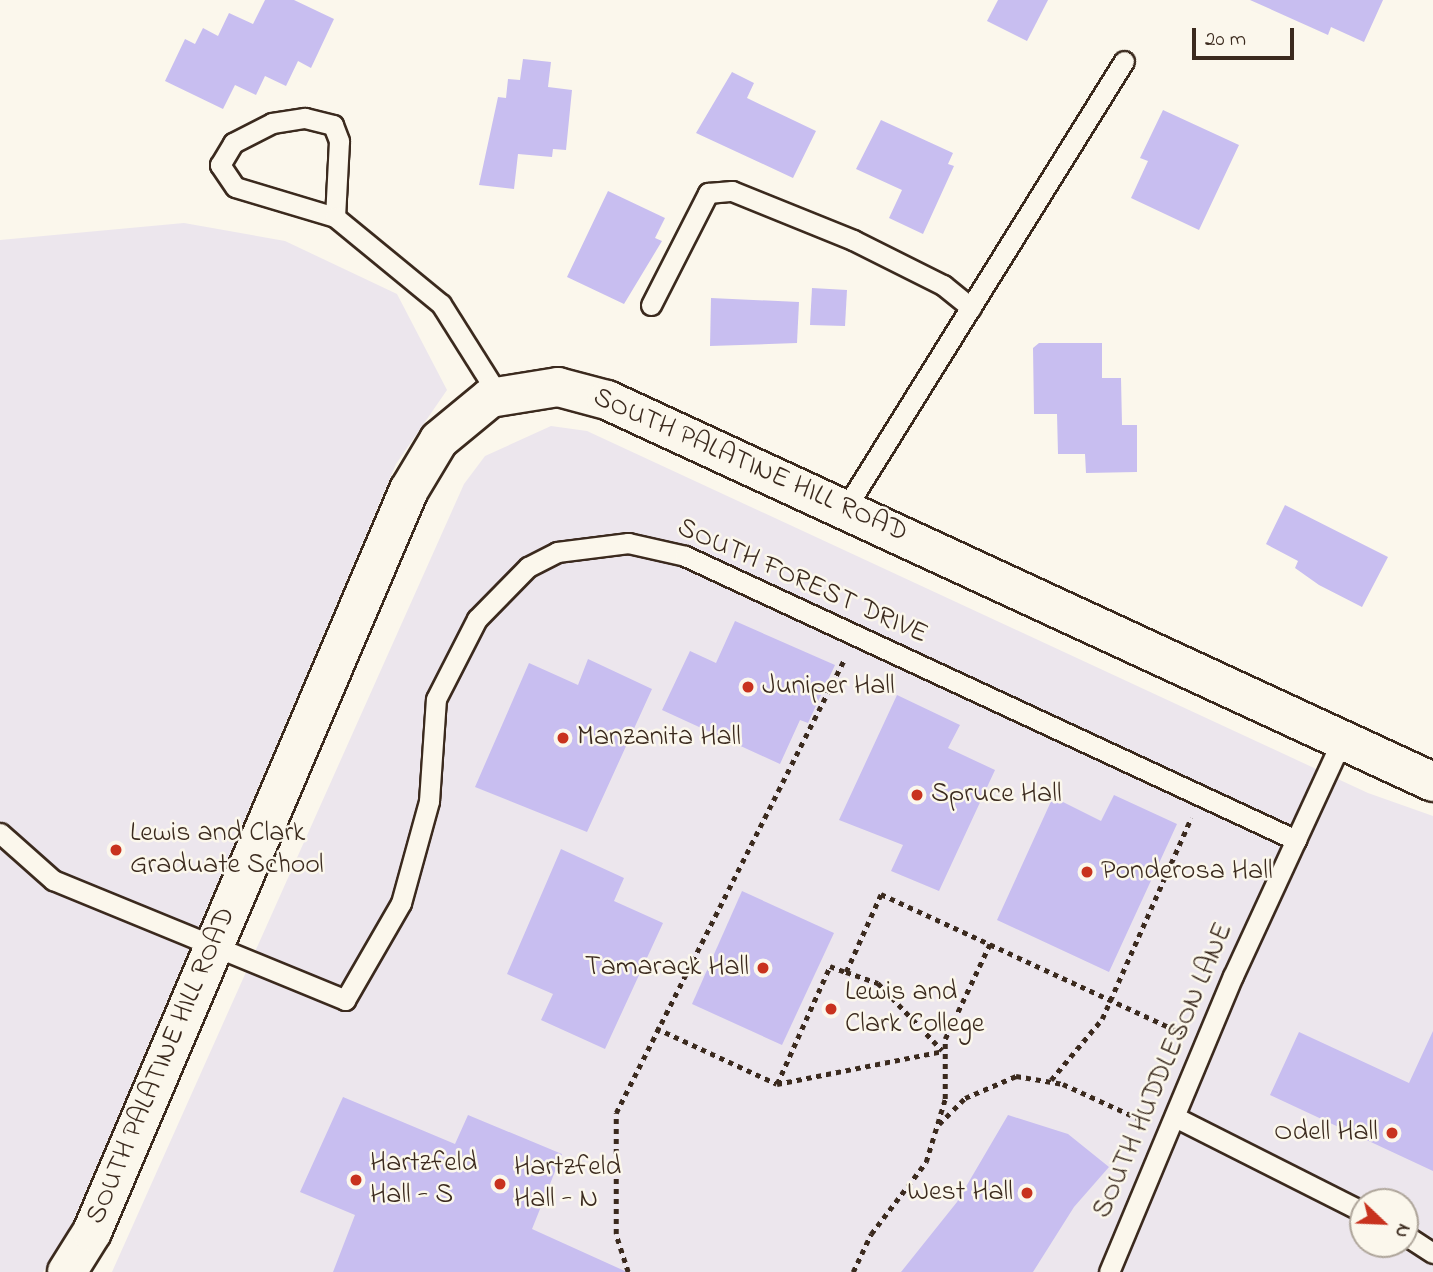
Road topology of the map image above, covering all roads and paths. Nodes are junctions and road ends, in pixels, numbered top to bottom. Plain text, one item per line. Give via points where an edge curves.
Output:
1 (1124, 61) dead end
2 (335, 217) junction
3 (651, 305) dead end
4 (971, 308) junction
5 (499, 396) junction
6 (848, 506) junction
7 (838, 675) dead end
8 (1342, 740) junction
9 (1433, 782) edge
10 (1201, 796) junction
11 (0, 833) edge
12 (1296, 840) junction
13 (990, 944) junction
14 (214, 947) junction
15 (846, 972) junction
16 (1111, 1000) junction
17 (656, 1028) junction
18 (1205, 1044) junction
19 (943, 1051) junction
20 (1051, 1080) junction
21 (777, 1084) junction
22 (1173, 1126) junction
23 (936, 1127) junction
24 (1349, 1206) edge
25 (67, 1272) edge
26 (628, 1272) edge
27 (853, 1272) edge
28 (1109, 1272) edge

1 - 4 lane
2 - 2 lane via 339,141 333,125 305,118 272,123 233,143 220,165 235,187
2 - 5 lane via 440,304
3 - 4 lane via 708,193 732,191 864,246 943,285
4 - 6 lane
5 - 6 street, SOUTH PALATINE HILL ROAD via 581,390
5 - 14 street, SOUTH PALATINE HILL ROAD via 470,410 422,463
6 - 8 street, SOUTH PALATINE HILL ROAD
7 - 17 path
8 - 9 street, SOUTH PALATINE HILL ROAD
8 - 12 lane, SOUTH HUDDLESON LANE
10 - 12 lane, SOUTH FOREST DRIVE
10 - 14 lane, SOUTH FOREST DRIVE via 685,556 628,543 557,552 507,582 477,619 436,699 429,801 413,869 392,925 345,1000
10 - 16 path
11 - 14 lane via 53,880
12 - 18 lane, SOUTH HUDDLESON LANE
13 - 15 path via 881,894
13 - 16 path
13 - 19 path
14 - 25 street, SOUTH PALATINE HILL ROAD via 92,1232
15 - 19 path via 878,983
15 - 21 path via 830,966
16 - 18 path
16 - 20 path
17 - 21 path
17 - 26 path via 616,1113 616,1234
18 - 22 lane, SOUTH HUDDLESON LANE
19 - 21 path
19 - 23 path via 945,1099
20 - 22 path
20 - 23 path via 1016,1076 993,1083 965,1098
22 - 24 lane
22 - 28 lane, SOUTH HUDDLESON LANE
23 - 27 path via 926,1162 872,1234

